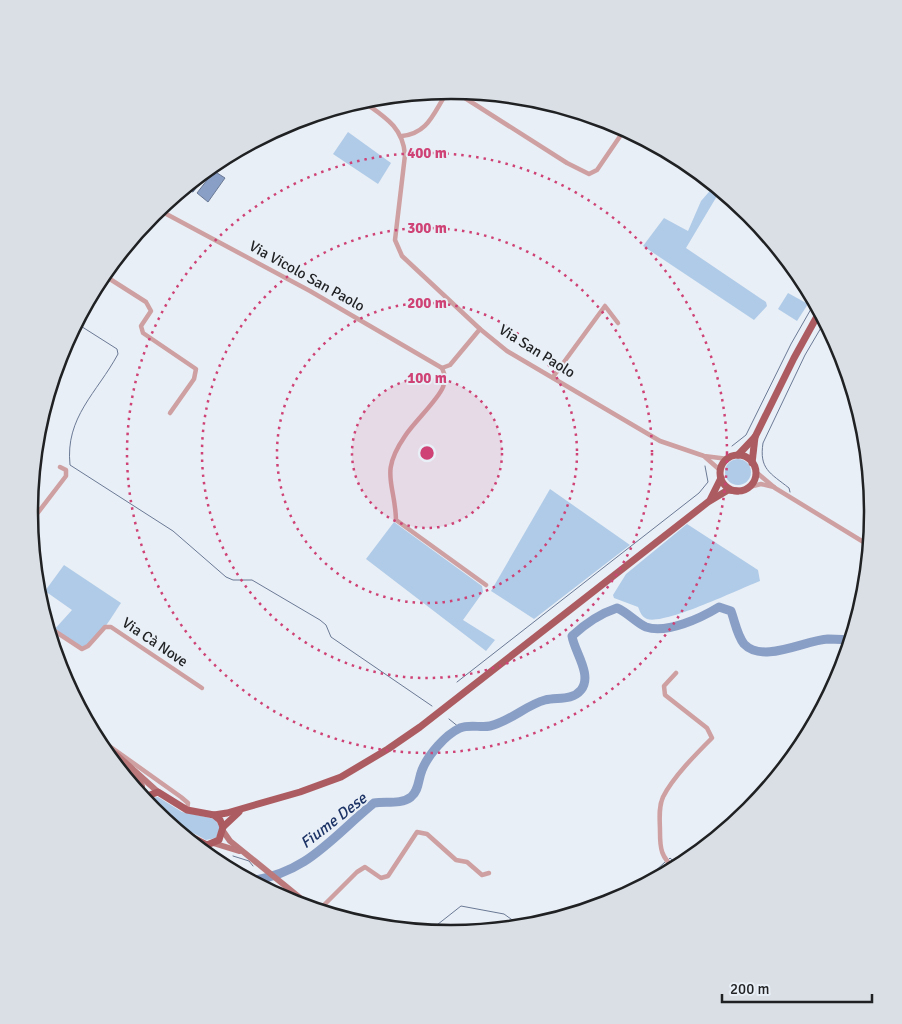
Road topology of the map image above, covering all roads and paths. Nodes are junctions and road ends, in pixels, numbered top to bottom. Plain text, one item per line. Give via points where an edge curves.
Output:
1 (443, 99) edge
2 (466, 99) edge
3 (369, 106) edge
4 (621, 135) edge
5 (402, 136) junction
6 (165, 214) edge
7 (109, 279) edge
8 (816, 318) edge
9 (618, 323) dead end
10 (480, 329) junction
11 (442, 368) junction
12 (553, 377) junction
13 (170, 412) dead end
14 (755, 437) junction
15 (704, 456) junction
16 (738, 456) junction
17 (728, 459) junction
18 (752, 463) junction
19 (60, 467) dead end
20 (756, 472) junction
21 (721, 475) junction
22 (749, 487) junction
23 (775, 488) junction
24 (737, 491) junction
25 (708, 502) junction
26 (38, 513) edge
27 (864, 542) edge
28 (486, 585) dead end
29 (56, 632) edge
30 (676, 673) dead end
31 (202, 688) dead end
32 (113, 750) edge
33 (117, 755) edge
34 (126, 763) junction
35 (142, 787) edge
36 (158, 792) junction
37 (149, 794) edge
38 (253, 805) junction
39 (187, 810) junction
40 (214, 815) junction
41 (223, 829) junction
42 (204, 844) edge
43 (213, 844) junction
44 (250, 855) junction
45 (669, 863) edge
46 (489, 873) dead end
47 (301, 897) edge
48 (322, 905) edge

1 - 5 street via 422,130
2 - 4 street via 589,174 598,170
3 - 5 street
5 - 10 street, Via San Paolo via 405,154 395,226 398,248 402,256
6 - 11 street, Via Vicolo San Paolo via 310,291
7 - 13 street via 146,302 151,311 141,326 143,333 196,369 194,379
8 - 14 main road
9 - 12 street via 605,306
10 - 11 street via 450,365
10 - 12 street, Via San Paolo via 508,351
11 - 28 street via 445,375 443,387 404,436 394,455 388,477 396,506 396,520
12 - 15 street, Via San Paolo via 660,441
14 - 16 main road
14 - 18 main road
15 - 17 street, Via San Paolo
15 - 21 street, Via San Paolo
16 - 17 main road
16 - 18 main road
17 - 21 main road
18 - 20 main road
19 - 26 street via 66,470 66,476
20 - 22 main road
20 - 23 street
21 - 24 main road via 727,487
21 - 25 main road
22 - 23 street via 761,484
22 - 24 main road
23 - 27 street
24 - 25 main road via 728,490
25 - 38 main road via 388,750 328,782
29 - 31 street, Via Cà Nove via 82,649 105,627 111,627
30 - 45 street via 664,686 666,695 708,728 712,738 663,797 660,846
32 - 39 street via 181,797 188,803
33 - 34 street
34 - 35 street
34 - 36 street
36 - 37 main road
36 - 39 main road
38 - 40 main road
38 - 41 main road via 230,818
39 - 40 main road
40 - 41 main road
41 - 43 main road via 221,838
41 - 44 street via 230,841
42 - 43 main road
43 - 44 street
44 - 47 street
46 - 48 street via 482,875 476,872 467,862 456,860 427,834 416,832 388,876 381,878 365,867

